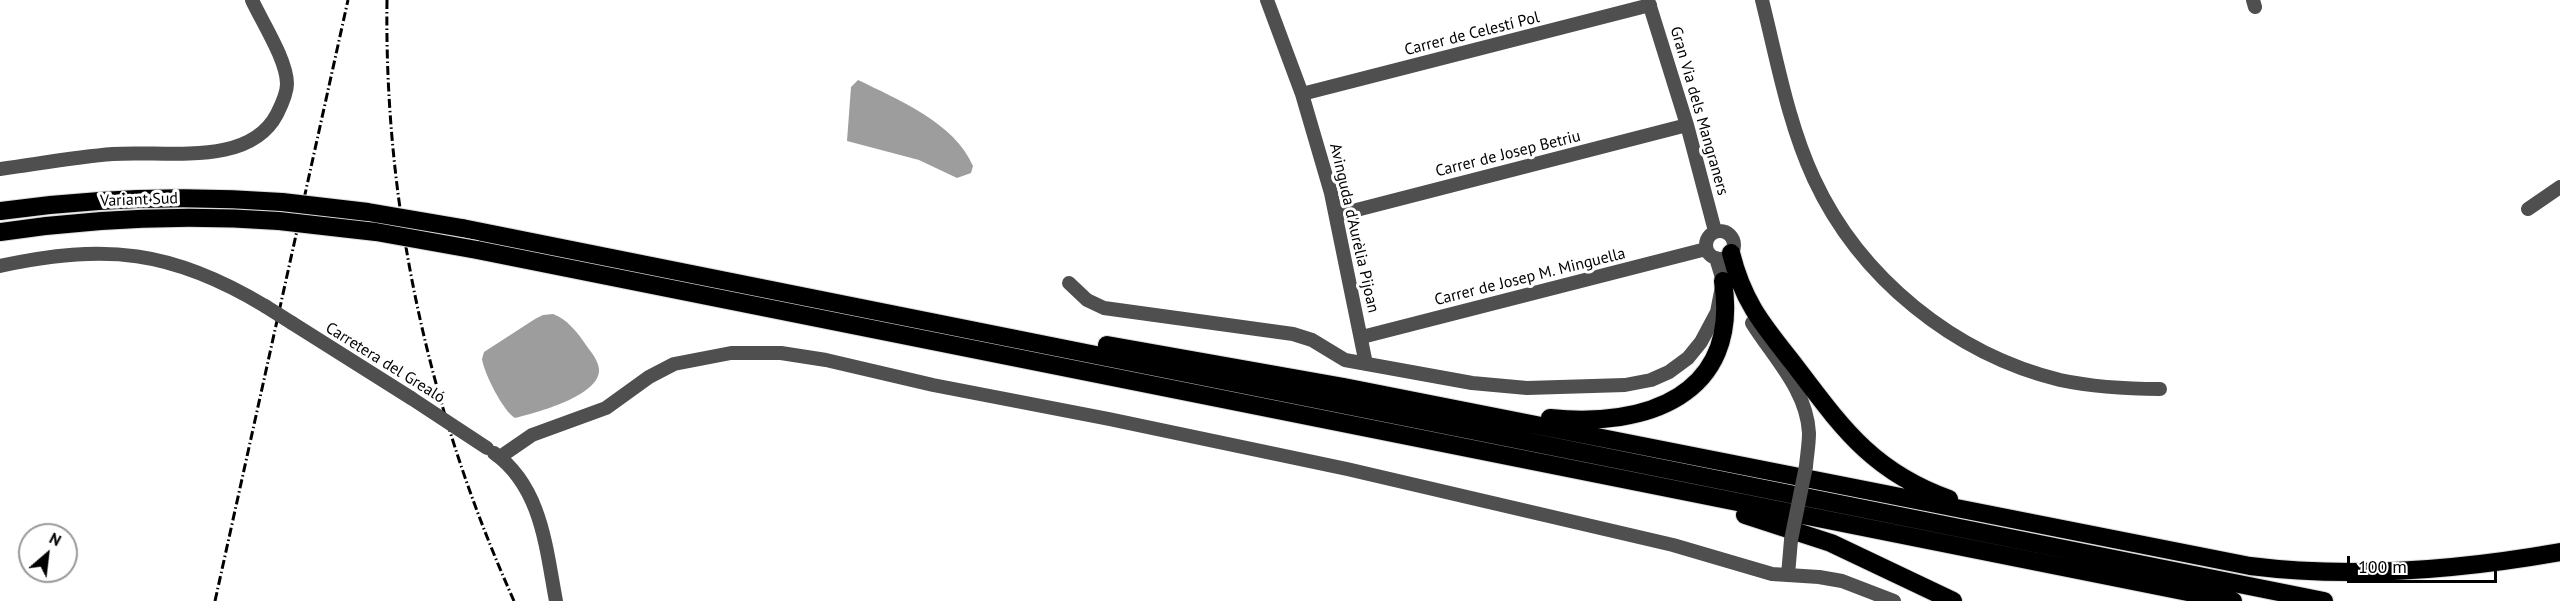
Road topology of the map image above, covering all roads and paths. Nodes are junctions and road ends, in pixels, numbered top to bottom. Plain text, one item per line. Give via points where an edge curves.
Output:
1 (252, 0) edge
2 (1267, 0) edge
3 (1762, 0) edge
4 (1649, 3) edge
5 (1302, 94) junction
6 (1687, 125) junction
7 (0, 169) edge
8 (2560, 187) edge
9 (2528, 209) dead end
10 (0, 212) edge
11 (1337, 214) junction
12 (1715, 231) junction
13 (0, 232) edge
14 (1719, 255) junction
15 (0, 266) edge
16 (1723, 281) junction
17 (1069, 283) dead end
18 (748, 286) junction
19 (1362, 336) junction
20 (1366, 364) junction
21 (1258, 371) junction
22 (2160, 389) dead end
23 (500, 457) junction
24 (1573, 469) junction
25 (2090, 536) junction
26 (2560, 552) edge
27 (1788, 575) junction
28 (556, 601) edge
29 (1894, 601) edge
30 (1953, 601) edge
31 (2233, 601) edge
32 (2324, 601) edge

1 - 7 street via 281,61 287,84 273,121 261,135 232,149 209,152 113,154
2 - 5 street, Avinguda d'Aurèlia Pijoan
3 - 22 street via 1798,137 1814,179 1848,237 1893,289 1953,334 2024,368 2088,385
4 - 5 street, Carrer de Celestí Pol
4 - 6 street, Gran Via dels Mangraners
5 - 11 street, Avinguda d'Aurèlia Pijoan
6 - 11 street, Carrer de Josep Betriu
6 - 12 street, Gran Via dels Mangraners
8 - 9 street
10 - 18 highway, bridge via 118,199 282,202 462,228
11 - 19 street, Avinguda d'Aurèlia Pijoan
12 - 14 street via 1707,238
12 - 14 street, Gran Via dels Mangraners via 1729,235 1734,243
13 - 24 highway, Variant Sud, bridge via 156,218 279,221 376,232
14 - 16 street
14 - 19 street, Carrer de Josep M. Minguella
14 - 25 highway via 1759,320 1836,420 1878,462 1916,485 1948,498 2062,525
14 - 27 street, bridge via 1746,313 1801,401 1809,435
15 - 23 street, Carretera del Grealó, bridge via 75,254 137,256 203,273 265,306
16 - 20 street via 1717,312 1696,350 1669,372 1642,382 1610,387 1515,387
16 - 21 highway via 1724,333 1707,370 1676,399 1622,416 1569,420 1517,415 1291,372
17 - 20 street via 1087,300 1104,308 1293,334 1340,358
18 - 21 highway via 771,283
18 - 32 highway
19 - 20 street, Avinguda d'Aurèlia Pijoan
21 - 25 highway
23 - 27 street via 532,435 606,408 674,364 731,353 781,353 1347,469
23 - 28 street, Carretera del Grealó via 538,515 546,538
24 - 30 highway via 1591,480 1734,512 1816,537
24 - 31 highway
25 - 26 highway via 2242,565 2316,572 2436,569
27 - 29 street via 1842,581

